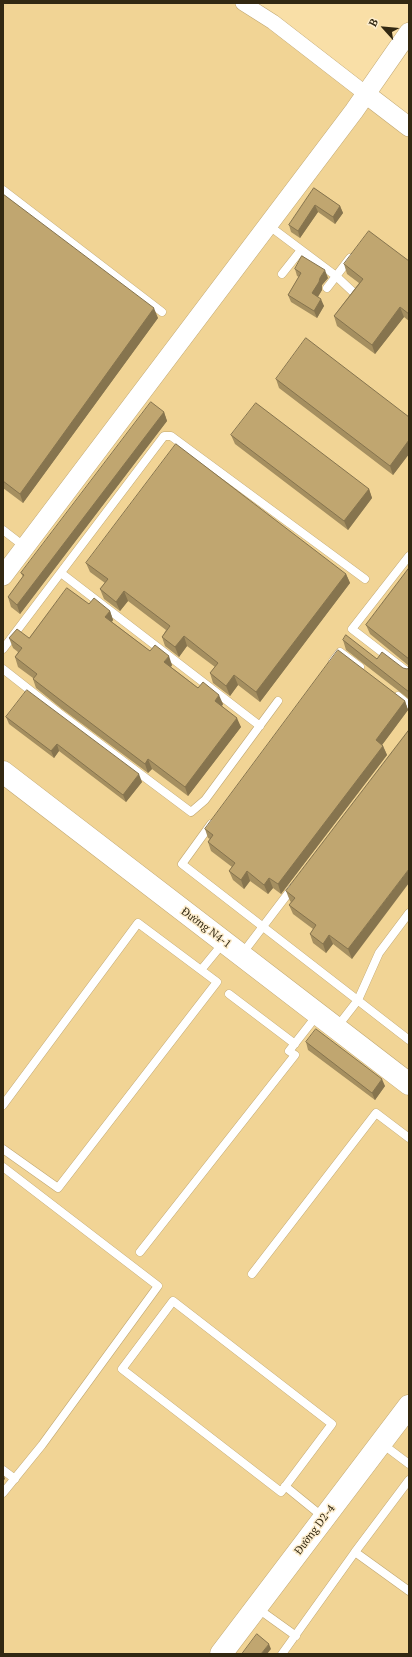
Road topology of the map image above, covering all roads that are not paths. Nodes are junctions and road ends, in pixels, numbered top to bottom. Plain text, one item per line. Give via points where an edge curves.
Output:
1 (243, 3) edge
2 (409, 32) edge
3 (366, 94) junction
4 (409, 127) edge
5 (3, 190) edge
6 (268, 225) junction
7 (301, 250) junction
8 (354, 253) edge
9 (282, 274) dead end
10 (336, 276) junction
11 (327, 288) dead end
12 (353, 292) edge
13 (162, 312) dead end
14 (3, 530) edge
15 (25, 547) junction
16 (409, 556) edge
17 (60, 574) junction
18 (3, 576) edge
19 (366, 579) dead end
20 (3, 649) edge
21 (3, 669) edge
22 (326, 670) edge
23 (365, 671) edge
24 (409, 673) edge
25 (390, 690) edge
26 (278, 702) dead end
27 (409, 705) edge
28 (260, 726) junction
29 (3, 772) edge
30 (214, 820) edge
31 (301, 877) edge
32 (409, 912) edge
33 (263, 927) junction
34 (224, 942) junction
35 (241, 955) junction
36 (201, 970) junction
37 (229, 994) dead end
38 (358, 1000) junction
39 (318, 1014) junction
40 (336, 1028) junction
41 (409, 1040) edge
42 (295, 1044) junction
43 (409, 1084) edge
44 (3, 1105) edge
45 (409, 1138) edge
46 (3, 1148) edge
47 (3, 1167) edge
48 (140, 1252) dead end
49 (252, 1274) dead end
50 (409, 1406) edge
51 (380, 1443) junction
52 (409, 1464) edge
53 (3, 1470) edge
54 (15, 1479) junction
55 (409, 1480) edge
56 (285, 1486) junction
57 (3, 1493) edge
58 (324, 1517) junction
59 (355, 1552) junction
60 (409, 1592) edge
61 (256, 1608) junction
62 (296, 1636) junction
63 (221, 1654) edge
64 (282, 1654) edge

1 - 3 street via 273,22
2 - 3 street
3 - 4 street
3 - 6 street
5 - 13 lane
6 - 7 lane
6 - 15 street
7 - 9 lane
7 - 10 lane
8 - 10 lane
10 - 11 lane
10 - 12 lane
14 - 15 lane
15 - 18 street
16 - 24 lane via 352,629
17 - 19 lane via 164,436 171,436
17 - 20 lane
17 - 28 lane
21 - 28 lane via 191,812 205,800
22 - 23 lane via 340,652
25 - 27 lane
26 - 28 lane
29 - 34 main road, Đường N4-1
30 - 33 lane via 182,864
31 - 33 lane
32 - 38 lane via 378,953
33 - 35 lane
33 - 38 lane
34 - 35 main road, Đường N4-1
34 - 36 lane
35 - 39 main road, Đường N4-1
36 - 44 lane via 138,924
36 - 46 lane via 217,982 58,1188
37 - 42 lane
38 - 40 lane
38 - 41 lane
39 - 40 main road, Đường N4-1
39 - 42 lane
40 - 43 main road, Đường N4-1
42 - 48 lane via 289,1051 295,1055
45 - 49 lane via 376,1113
47 - 54 lane via 158,1286
50 - 51 main road, Đường D2-4
51 - 52 lane
51 - 58 main road, Đường D2-4
53 - 54 lane
54 - 57 lane
55 - 59 lane
56 - 56 lane via 281,1492 122,1369 173,1301 332,1424
56 - 58 lane
58 - 61 main road, Đường D2-4
59 - 60 lane
59 - 62 lane
61 - 62 lane
61 - 63 main road, Đường D2-4
62 - 64 lane

